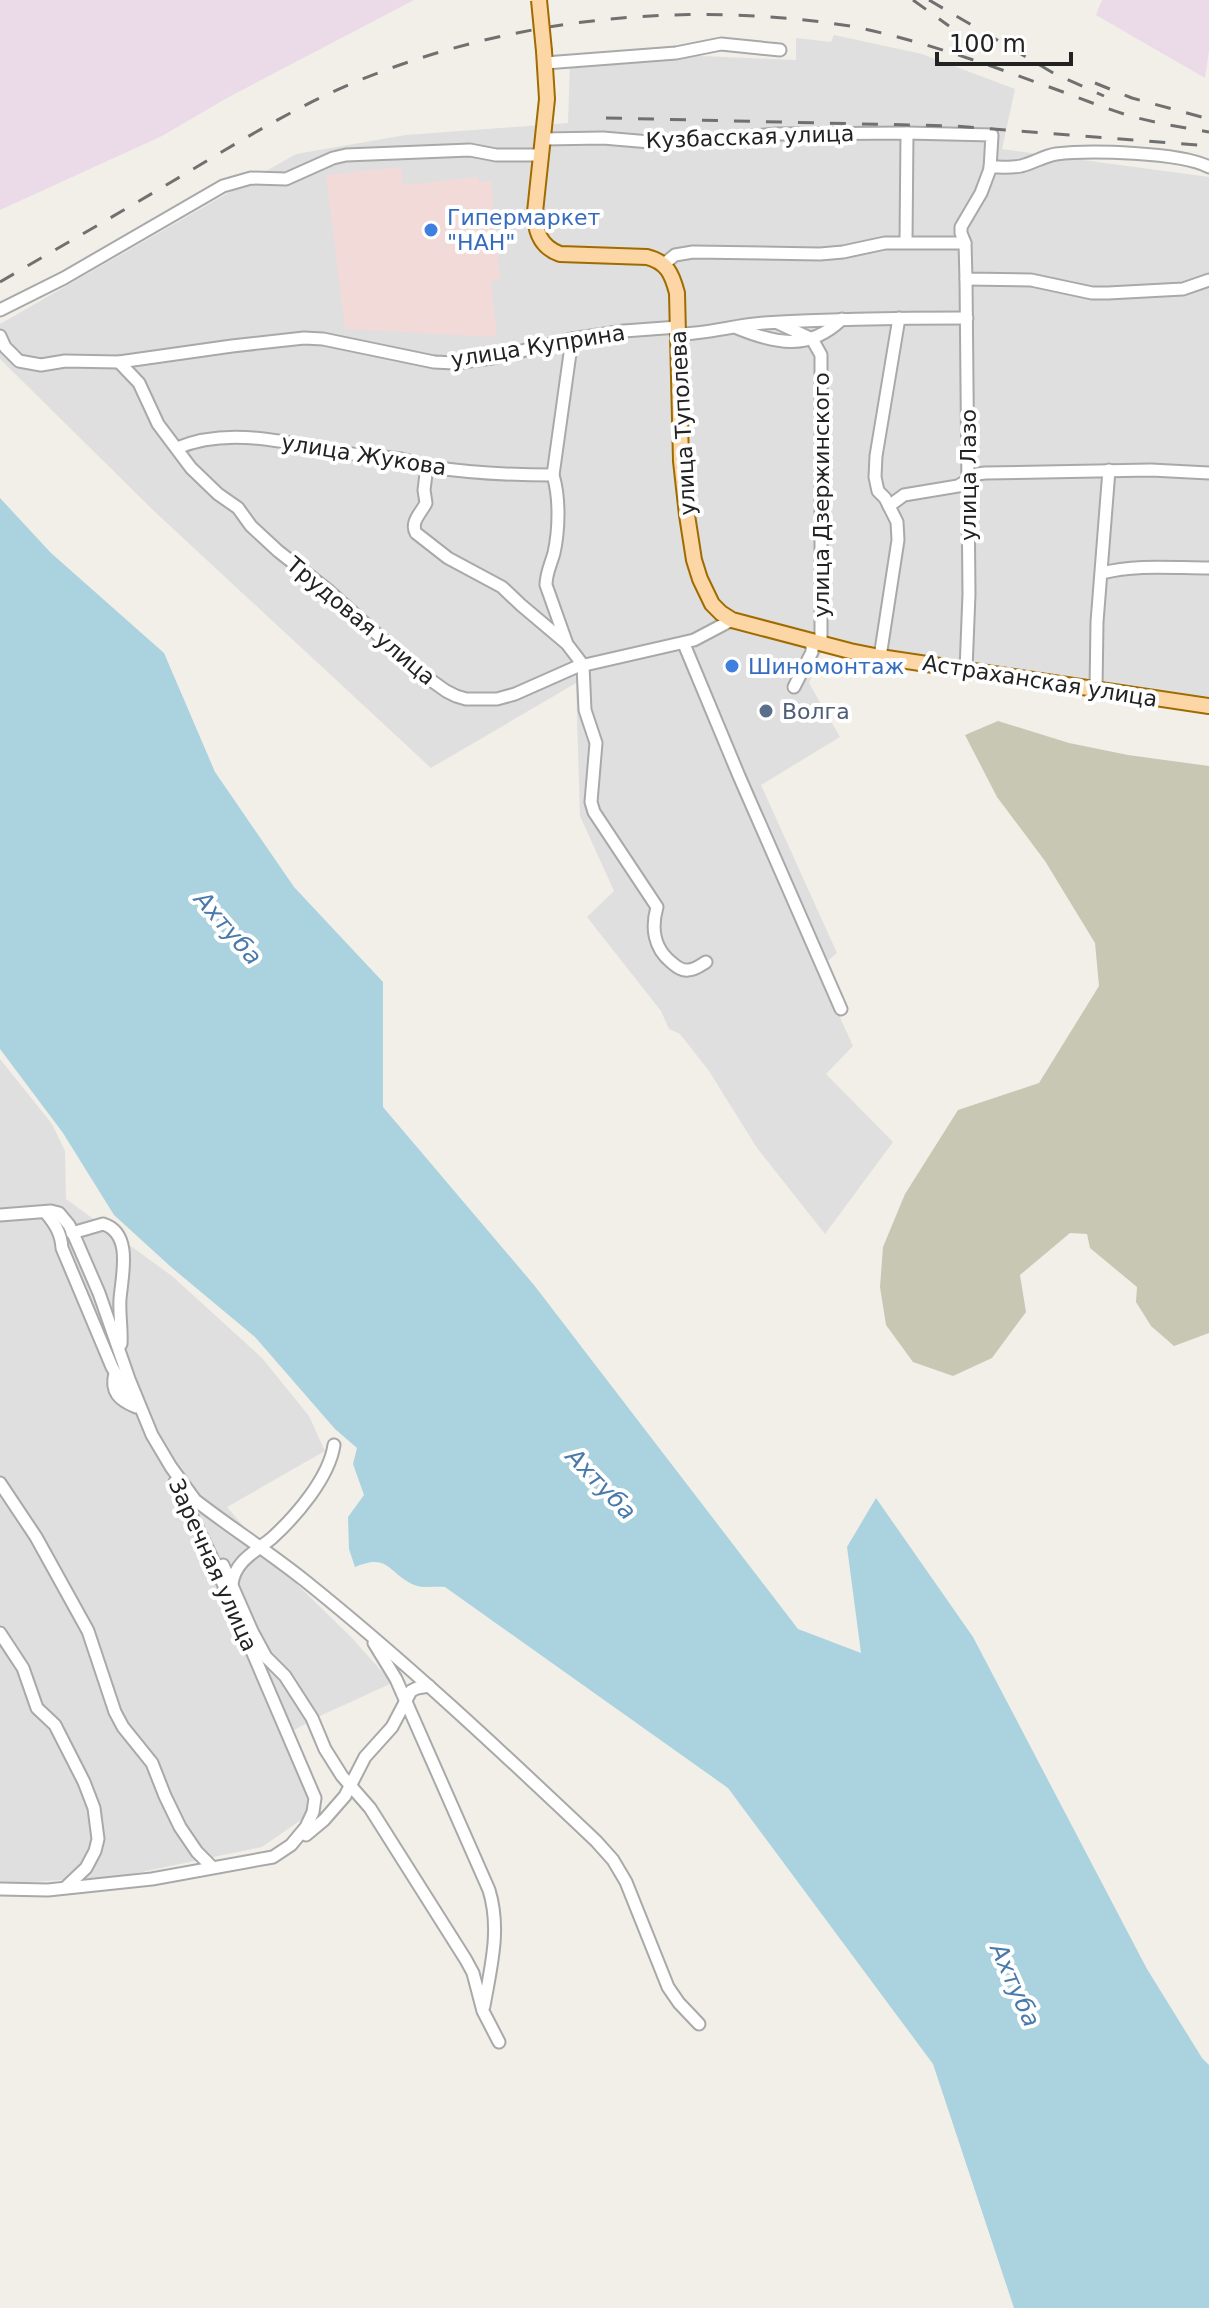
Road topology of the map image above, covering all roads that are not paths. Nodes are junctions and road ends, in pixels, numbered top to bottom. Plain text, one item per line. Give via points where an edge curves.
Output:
1 (539, 0) edge
2 (780, 50) dead end
3 (544, 57) junction
4 (907, 133) junction
5 (544, 139) junction
6 (542, 155) junction
7 (990, 167) junction
8 (1209, 167) edge
9 (906, 242) junction
10 (965, 243) junction
11 (664, 264) junction
12 (966, 279) junction
13 (1209, 280) edge
14 (0, 310) edge
15 (899, 318) junction
16 (967, 318) junction
17 (842, 319) junction
18 (778, 323) junction
19 (737, 327) junction
20 (678, 331) junction
21 (0, 336) edge
22 (572, 339) junction
23 (812, 339) junction
24 (119, 362) junction
25 (177, 448) junction
26 (427, 466) junction
27 (1109, 470) junction
28 (1209, 473) edge
29 (553, 475) junction
30 (967, 480) junction
31 (889, 506) junction
32 (1209, 568) edge
33 (1102, 573) junction
34 (732, 620) junction
35 (816, 642) junction
36 (567, 644) junction
37 (684, 644) junction
38 (880, 657) junction
39 (583, 665) junction
40 (966, 670) junction
41 (794, 687) dead end
42 (1096, 690) junction
43 (1209, 706) edge
44 (706, 962) dead end
45 (841, 1009) dead end
46 (46, 1213) junction
47 (0, 1215) edge
48 (72, 1233) junction
49 (121, 1354) junction
50 (115, 1373) junction
51 (138, 1407) junction
52 (152, 1435) junction
53 (334, 1445) dead end
54 (0, 1483) edge
55 (191, 1515) junction
56 (260, 1547) junction
57 (232, 1584) junction
58 (0, 1633) edge
59 (368, 1634) junction
60 (429, 1686) junction
61 (405, 1701) junction
62 (349, 1785) junction
63 (315, 1798) junction
64 (337, 1806) junction
65 (294, 1841) junction
66 (212, 1867) junction
67 (2, 1886) edge
68 (65, 1888) junction
69 (483, 2011) junction
70 (699, 2024) dead end
71 (499, 2042) dead end

1 - 3 main road, bridge
2 - 3 street via 721,44 676,53
3 - 5 main road
4 - 5 street, Кузбасская улица via 650,142
4 - 7 street, Кузбасская улица via 992,135
4 - 9 street
5 - 6 main road
6 - 11 main road via 535,226 547,248 560,254 647,257
6 - 14 street via 470,150 346,155 286,179 235,181
7 - 8 street via 1078,154 1173,156
7 - 10 street via 961,227
9 - 10 street
9 - 11 street via 820,254 693,252 675,255
10 - 12 street
11 - 20 main road, улица Туполева via 677,293
12 - 13 street via 1031,280 1092,293 1183,289
12 - 16 street, улица Лазо
15 - 16 street, улица Куприна
15 - 17 street, улица Куприна
15 - 31 street via 876,456 878,491
16 - 30 street, улица Лазо
17 - 18 street, улица Куприна
17 - 23 street
18 - 19 street, улица Куприна
18 - 23 street
19 - 20 street, улица Куприна
19 - 23 street, улица Куприна via 768,340
20 - 22 street, улица Куприна via 624,331
20 - 34 main road, улица Туполева via 681,461 694,560 705,593
21 - 24 street, улица Куприна via 19,361
22 - 24 street, улица Куприна via 455,363 304,338
22 - 29 street
23 - 35 street, улица Дзержинского via 821,355
24 - 25 street, Трудовая улица via 139,383 158,424
25 - 26 street, улица Жукова via 223,437 267,440
25 - 39 street, Трудовая улица via 191,468 278,551 446,691 466,699 497,699
26 - 29 street, улица Жукова
26 - 36 street via 426,503 414,522 416,533 448,558 502,587
27 - 28 street
27 - 30 street via 985,473
27 - 33 street
29 - 36 street via 556,542 546,585
30 - 31 street via 904,495
30 - 40 street, улица Лазо
31 - 38 street via 898,540
32 - 33 street
33 - 42 street
34 - 35 main road, Астраханская улица
34 - 37 street, Трудовая улица
35 - 38 main road, Астраханская улица
35 - 41 street, улица Дзержинского
36 - 39 street
37 - 39 street, Трудовая улица
37 - 45 street
38 - 40 main road, Астраханская улица
39 - 44 street via 585,710 596,743 594,812 657,907 654,931 660,951 685,971
40 - 42 main road, Астраханская улица
42 - 43 main road, Астраханская улица
46 - 47 street
46 - 48 street via 59,1213
46 - 50 street, Заречная улица via 61,1236
48 - 49 street
48 - 49 street via 103,1224 122,1242
49 - 50 street
49 - 51 street
50 - 51 street, Заречная улица
51 - 52 street, Заречная улица
52 - 55 street, Заречная улица
52 - 56 street via 195,1500
53 - 56 street via 306,1503
54 - 66 street via 88,1631 123,1727 152,1763 180,1827
55 - 57 street
55 - 63 street, Заречная улица
56 - 57 street via 247,1555
56 - 59 street
57 - 62 street via 266,1657 285,1676
58 - 68 street via 23,1668 37,1708 55,1725 94,1808 95,1851
59 - 60 street
59 - 61 street
60 - 61 street via 411,1691
60 - 70 street via 613,1860 668,1987
61 - 62 street
61 - 69 street via 494,1905 495,1941
62 - 64 street
62 - 69 street via 370,1808 466,1960
63 - 64 street via 322,1807
63 - 65 street via 306,1827
64 - 65 street
65 - 66 street via 273,1857
66 - 68 street
67 - 68 street
69 - 71 street

